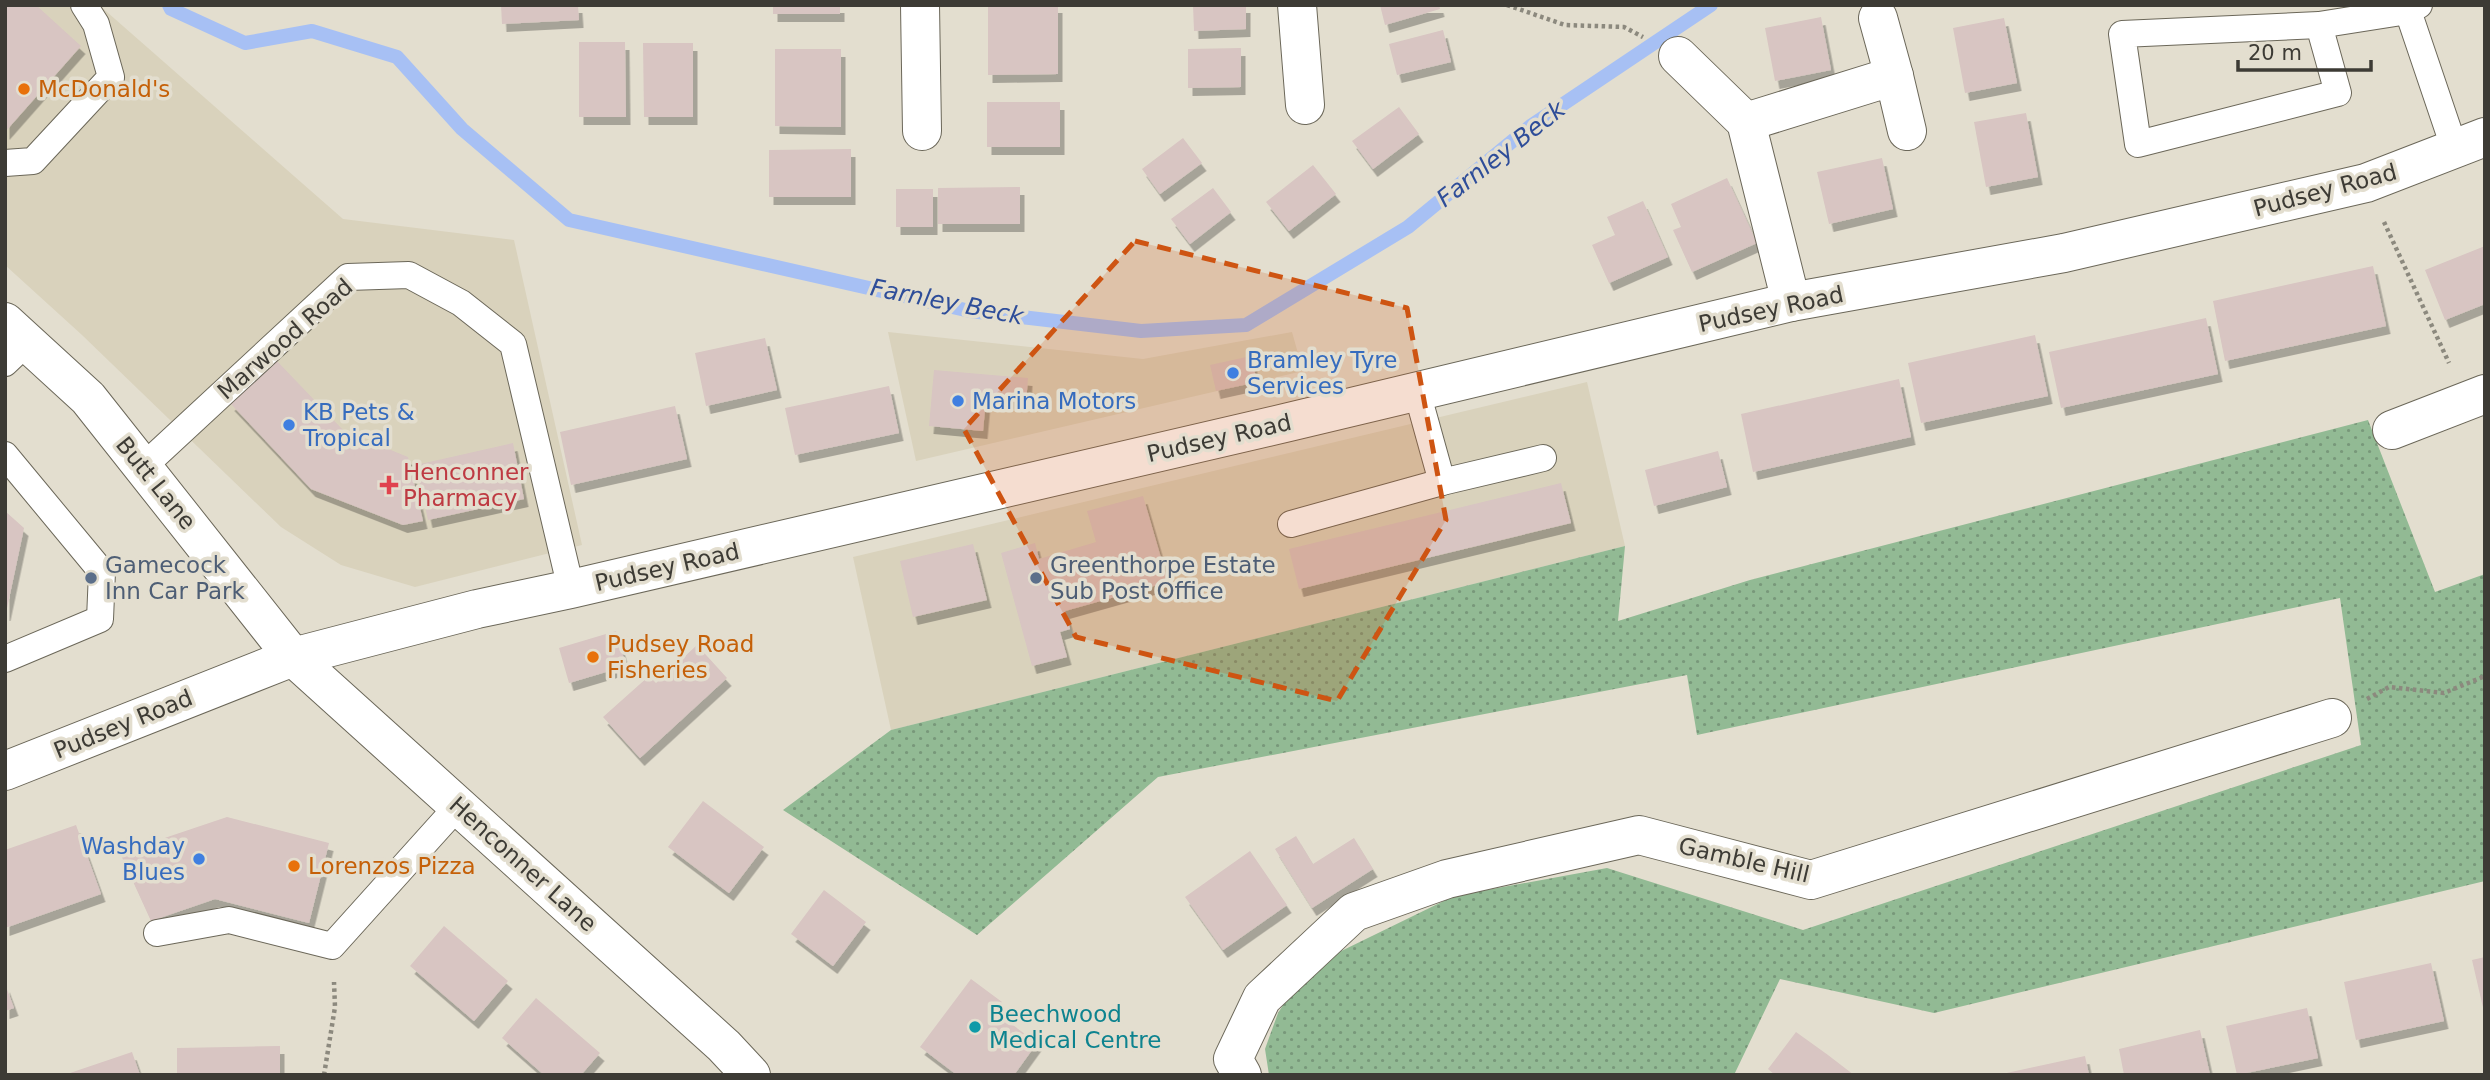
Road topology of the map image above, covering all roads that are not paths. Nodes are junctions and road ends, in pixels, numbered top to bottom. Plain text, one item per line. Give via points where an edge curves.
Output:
1 (84, 5) edge
2 (920, 5) edge
3 (1297, 5) edge
4 (2413, 8) edge
5 (1878, 18) dead end
6 (2319, 25) junction
7 (1678, 56) dead end
8 (1894, 76) junction
9 (1305, 105) dead end
10 (1746, 122) junction
11 (922, 131) dead end
12 (1907, 131) dead end
13 (2470, 144) edge
14 (5, 163) edge
15 (1791, 302) junction
16 (12, 342) edge
17 (1417, 392) junction
18 (2475, 397) edge
19 (2392, 430) dead end
20 (5, 455) edge
21 (1543, 458) dead end
22 (144, 466) junction
23 (1442, 482) junction
24 (1291, 524) dead end
25 (571, 589) junction
26 (293, 657) junction
27 (5, 659) edge
28 (2332, 718) road end
29 (5, 771) edge
30 (458, 806) junction
31 (157, 933) dead end
32 (751, 1075) edge
33 (1242, 1075) edge

1 - 14 lane via 96,24 110,77 33,161
2 - 11 street
3 - 9 street
4 - 6 lane
4 - 13 lane
5 - 8 street
6 - 6 lane via 2122,34 2138,144 2338,93
7 - 10 street
8 - 10 street
8 - 12 street
10 - 15 street
13 - 15 street, Pudsey Road via 2366,183 2064,253
15 - 17 street, Pudsey Road
16 - 22 street, Butt Lane via 88,398
17 - 23 lane
17 - 25 street, Pudsey Road
18 - 19 street
20 - 27 lane via 102,572 100,619
21 - 23 lane
22 - 25 lane, Marwood Road via 348,277 409,275 461,303 513,344
22 - 26 street, Butt Lane
23 - 24 lane
25 - 26 street, Pudsey Road
26 - 29 street, Pudsey Road
26 - 30 street, Henconner Lane
28 - 33 street, Gamble Hill via 1811,880 1639,835 1447,880 1354,912 1262,998 1234,1059
30 - 31 lane via 332,946 229,920
30 - 32 street, Henconner Lane

